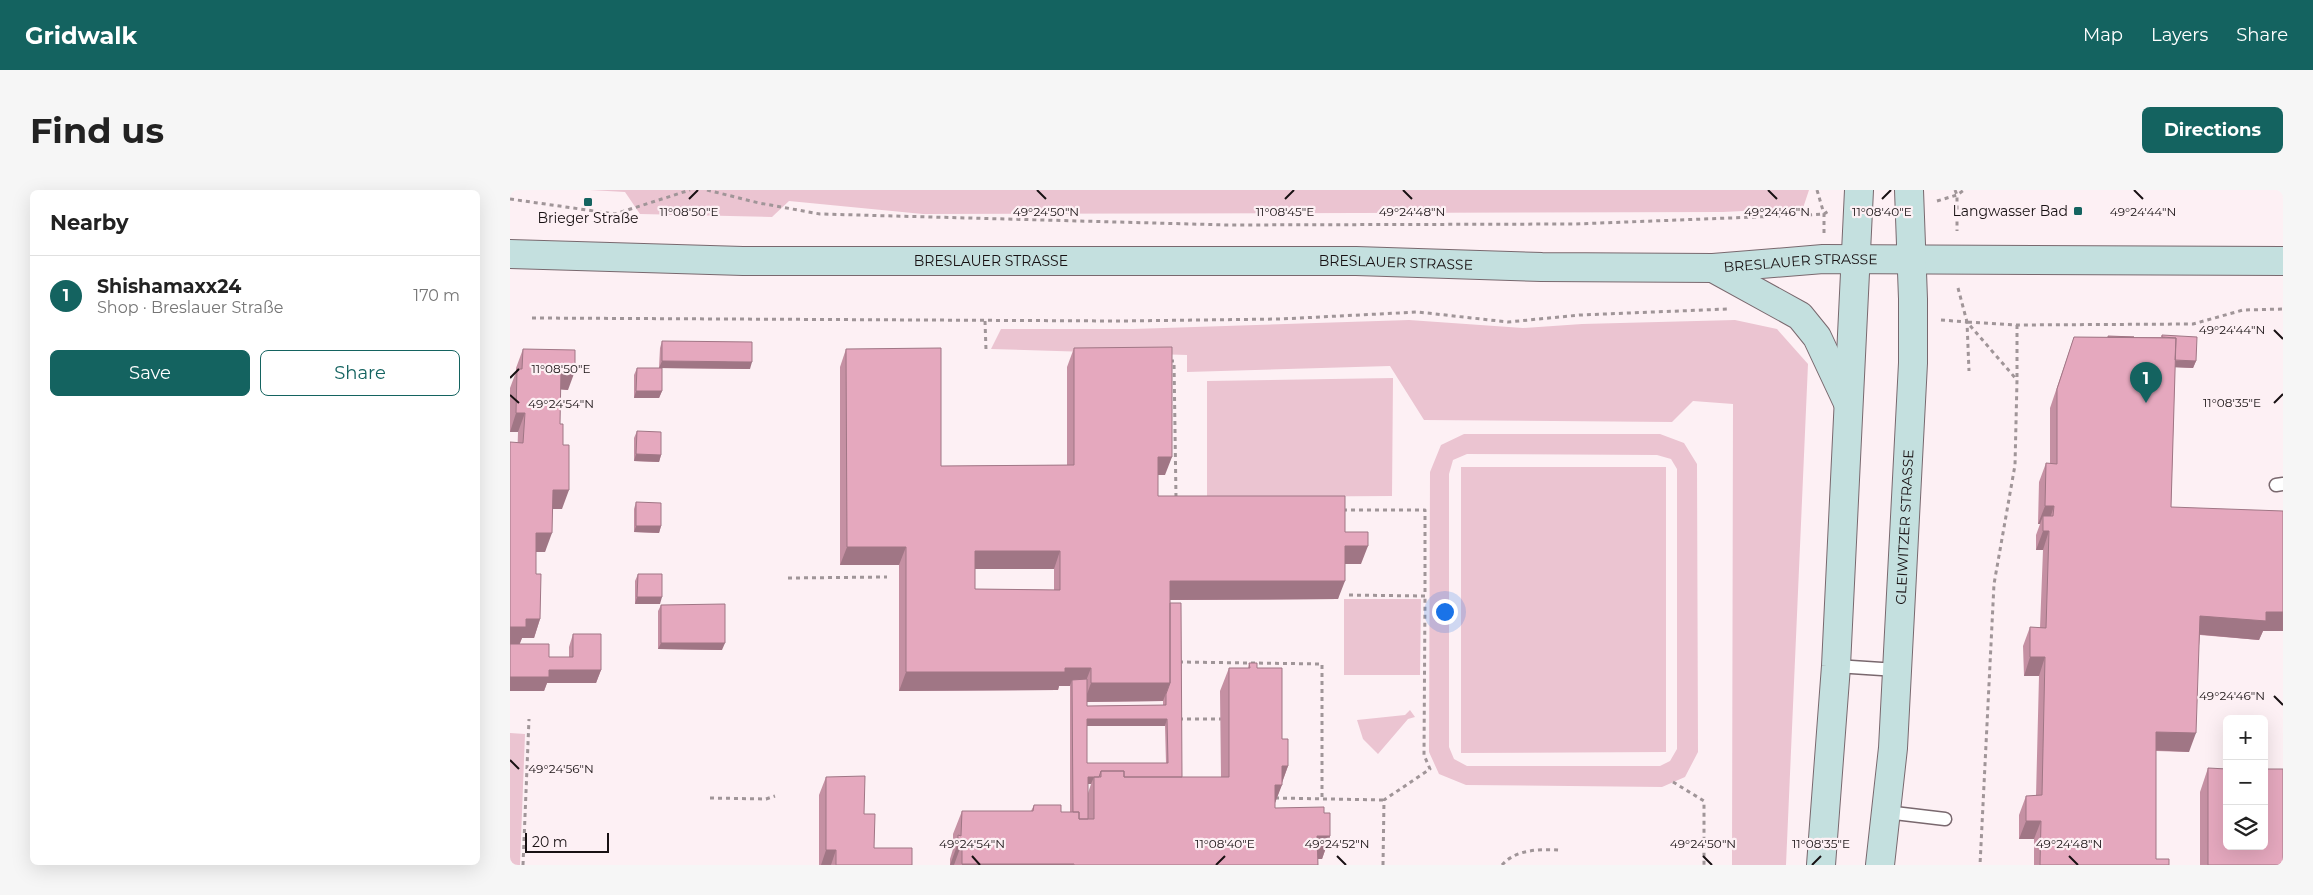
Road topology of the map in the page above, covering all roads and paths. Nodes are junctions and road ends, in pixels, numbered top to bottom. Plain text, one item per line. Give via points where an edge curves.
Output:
1 (690, 190) edge
2 (707, 190) edge
3 (1817, 190) edge
4 (1955, 190) edge
5 (1964, 190) edge
6 (1957, 195) junction
7 (1858, 196) edge
8 (1909, 196) edge
9 (510, 199) edge
10 (1824, 214) junction
11 (510, 254) edge
12 (1855, 259) junction
13 (1912, 260) junction
14 (1958, 260) junction
15 (2283, 261) edge
16 (1713, 268) junction
17 (1715, 309) dead end
18 (2283, 309) edge
19 (532, 318) dead end
20 (986, 321) junction
21 (1967, 322) junction
22 (2017, 325) junction
23 (986, 350) dead end
24 (1164, 361) edge
25 (2017, 380) junction
26 (1848, 404) junction
27 (1176, 500) edge
28 (1340, 510) edge
29 (887, 577) dead end
30 (788, 578) dead end
31 (1346, 595) edge
32 (1425, 596) junction
33 (1179, 662) edge
34 (1836, 666) junction
35 (1897, 670) junction
36 (529, 719) dead end
37 (1179, 719) edge
38 (1221, 719) dead end
39 (1673, 782) dead end
40 (775, 796) dead end
41 (710, 798) dead end
42 (1273, 798) edge
43 (1322, 799) junction
44 (1384, 800) junction
45 (1886, 812) junction
46 (1945, 819) dead end
47 (1560, 850) dead end
48 (523, 865) edge
49 (1383, 865) edge
50 (1502, 865) edge
51 (1704, 865) edge
52 (1821, 865) edge
53 (1880, 865) edge
54 (1980, 865) edge

1 - 9 path via 615,214
2 - 10 path via 820,214 1034,221 1228,225 1575,224
3 - 10 path
4 - 6 path
5 - 6 path
6 - 8 path via 1942,201
6 - 14 path
7 - 10 path
7 - 12 main road
8 - 13 main road, GLEIWITZER STRASSE
11 - 16 main road, BRESLAUER STRASSE via 743,261 1356,261
12 - 13 main road, BRESLAUER STRASSE
12 - 16 main road, BRESLAUER STRASSE via 1797,260
12 - 26 main road
13 - 14 main road, BRESLAUER STRASSE
13 - 35 main road, GLEIWITZER STRASSE via 1913,363
14 - 15 main road, BRESLAUER STRASSE
14 - 21 path via 1958,294
16 - 26 main road via 1774,300 1808,324
17 - 20 path via 1508,322 1418,312 1280,319
18 - 22 path via 2243,310 2193,324
19 - 20 path
20 - 23 path
21 - 22 path
21 - 25 path
22 - 25 path
24 - 27 path via 1174,361
25 - 54 path via 2016,465 1994,584
26 - 34 main road
28 - 32 path via 1425,510
29 - 30 path
31 - 32 path
32 - 44 path via 1424,755 1430,769
33 - 43 path via 1322,664
34 - 35 lane
34 - 52 main road
35 - 45 main road, GLEIWITZER STRASSE
36 - 48 path
37 - 38 path
39 - 51 path via 1704,801
40 - 41 path via 766,799
42 - 43 path
43 - 44 path
44 - 49 path
45 - 46 lane
45 - 53 main road, GLEIWITZER STRASSE
47 - 50 path via 1536,849

